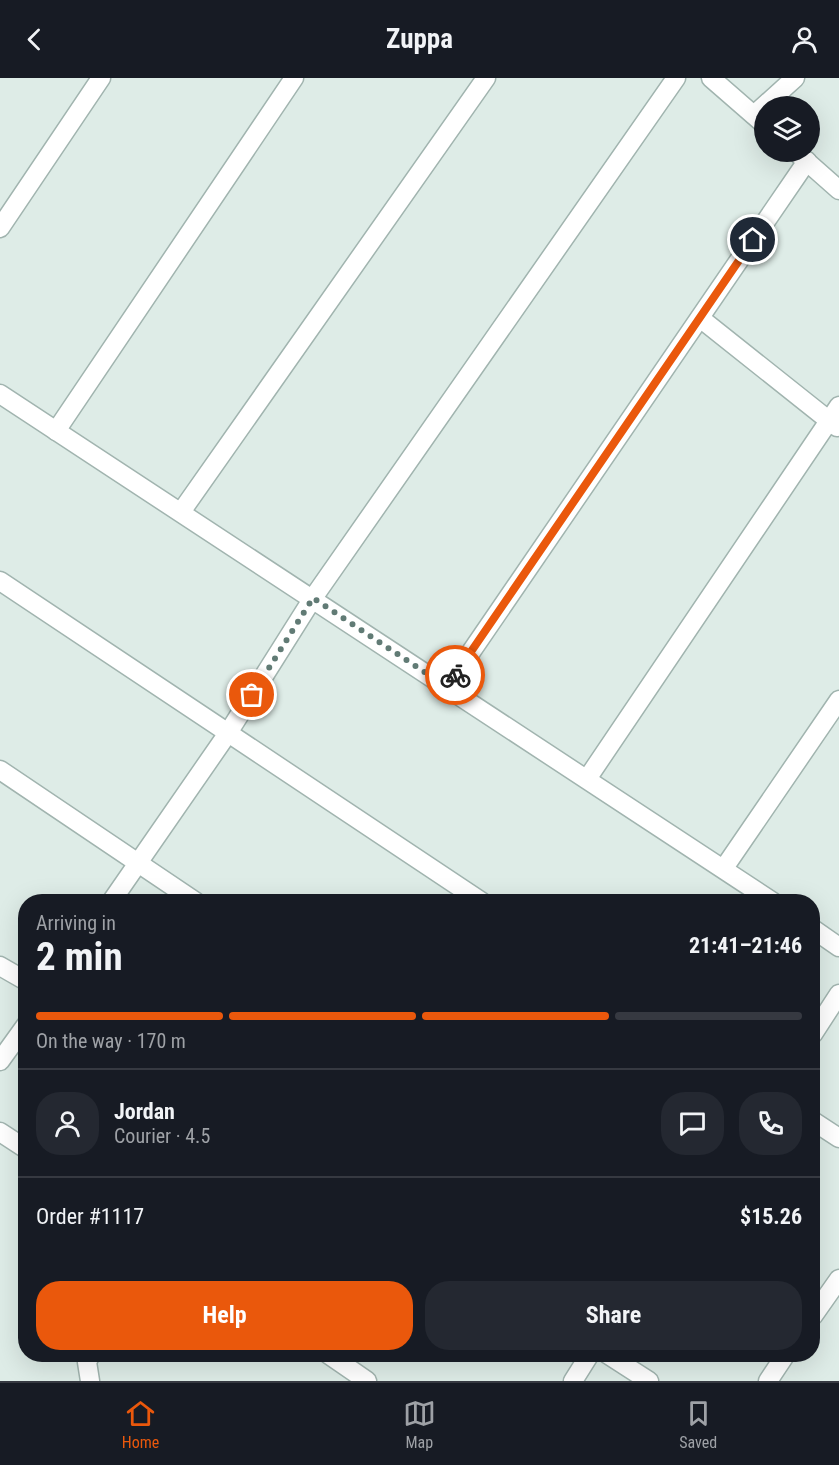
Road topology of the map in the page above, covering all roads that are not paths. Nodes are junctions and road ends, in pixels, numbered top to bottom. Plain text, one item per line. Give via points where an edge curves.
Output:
1 (101, 78) edge
2 (294, 78) edge
3 (486, 78) edge
4 (676, 78) edge
5 (711, 78) edge
6 (795, 78) edge
7 (780, 96) edge
8 (754, 115) edge
9 (797, 162) edge
10 (808, 162) edge
11 (839, 190) edge
12 (0, 228) edge
13 (700, 318) junction
14 (0, 394) edge
15 (836, 418) edge
16 (56, 431) junction
17 (181, 512) junction
18 (0, 581) edge
19 (313, 598) junction
20 (447, 687) junction
21 (839, 700) edge
22 (228, 734) junction
23 (0, 770) edge
24 (587, 779) junction
25 (137, 862) junction
26 (724, 868) junction
27 (116, 894) edge
28 (184, 894) edge
29 (470, 894) edge
30 (761, 894) edge
31 (820, 934) edge
32 (839, 947) edge
33 (0, 966) edge
34 (18, 976) edge
35 (839, 994) edge
36 (820, 1023) edge
37 (18, 1036) edge
38 (0, 1061) edge
39 (820, 1125) edge
40 (0, 1132) edge
41 (839, 1138) edge
42 (18, 1144) edge
43 (839, 1279) edge
44 (820, 1306) edge
45 (87, 1362) edge
46 (340, 1362) edge
47 (585, 1362) edge
48 (619, 1362) edge
49 (781, 1362) edge
50 (90, 1381) edge
51 (367, 1381) edge
52 (573, 1381) edge
53 (649, 1381) edge
54 (768, 1381) edge

1 - 12 street
2 - 16 street
3 - 17 street
4 - 19 street
5 - 8 street
6 - 7 street
9 - 13 street
10 - 11 street
13 - 15 street
13 - 20 street
14 - 16 street
15 - 24 street
16 - 17 street
17 - 19 street
18 - 22 street
19 - 20 street
19 - 22 street
20 - 24 street
21 - 26 street
22 - 25 street
22 - 29 street
23 - 25 street
24 - 26 street
25 - 27 street
25 - 28 street
26 - 30 street
31 - 32 street
33 - 34 street
35 - 36 street
37 - 38 street
39 - 41 street
40 - 42 street
43 - 44 street
45 - 50 street
46 - 51 street
47 - 52 street
48 - 53 street
49 - 54 street

